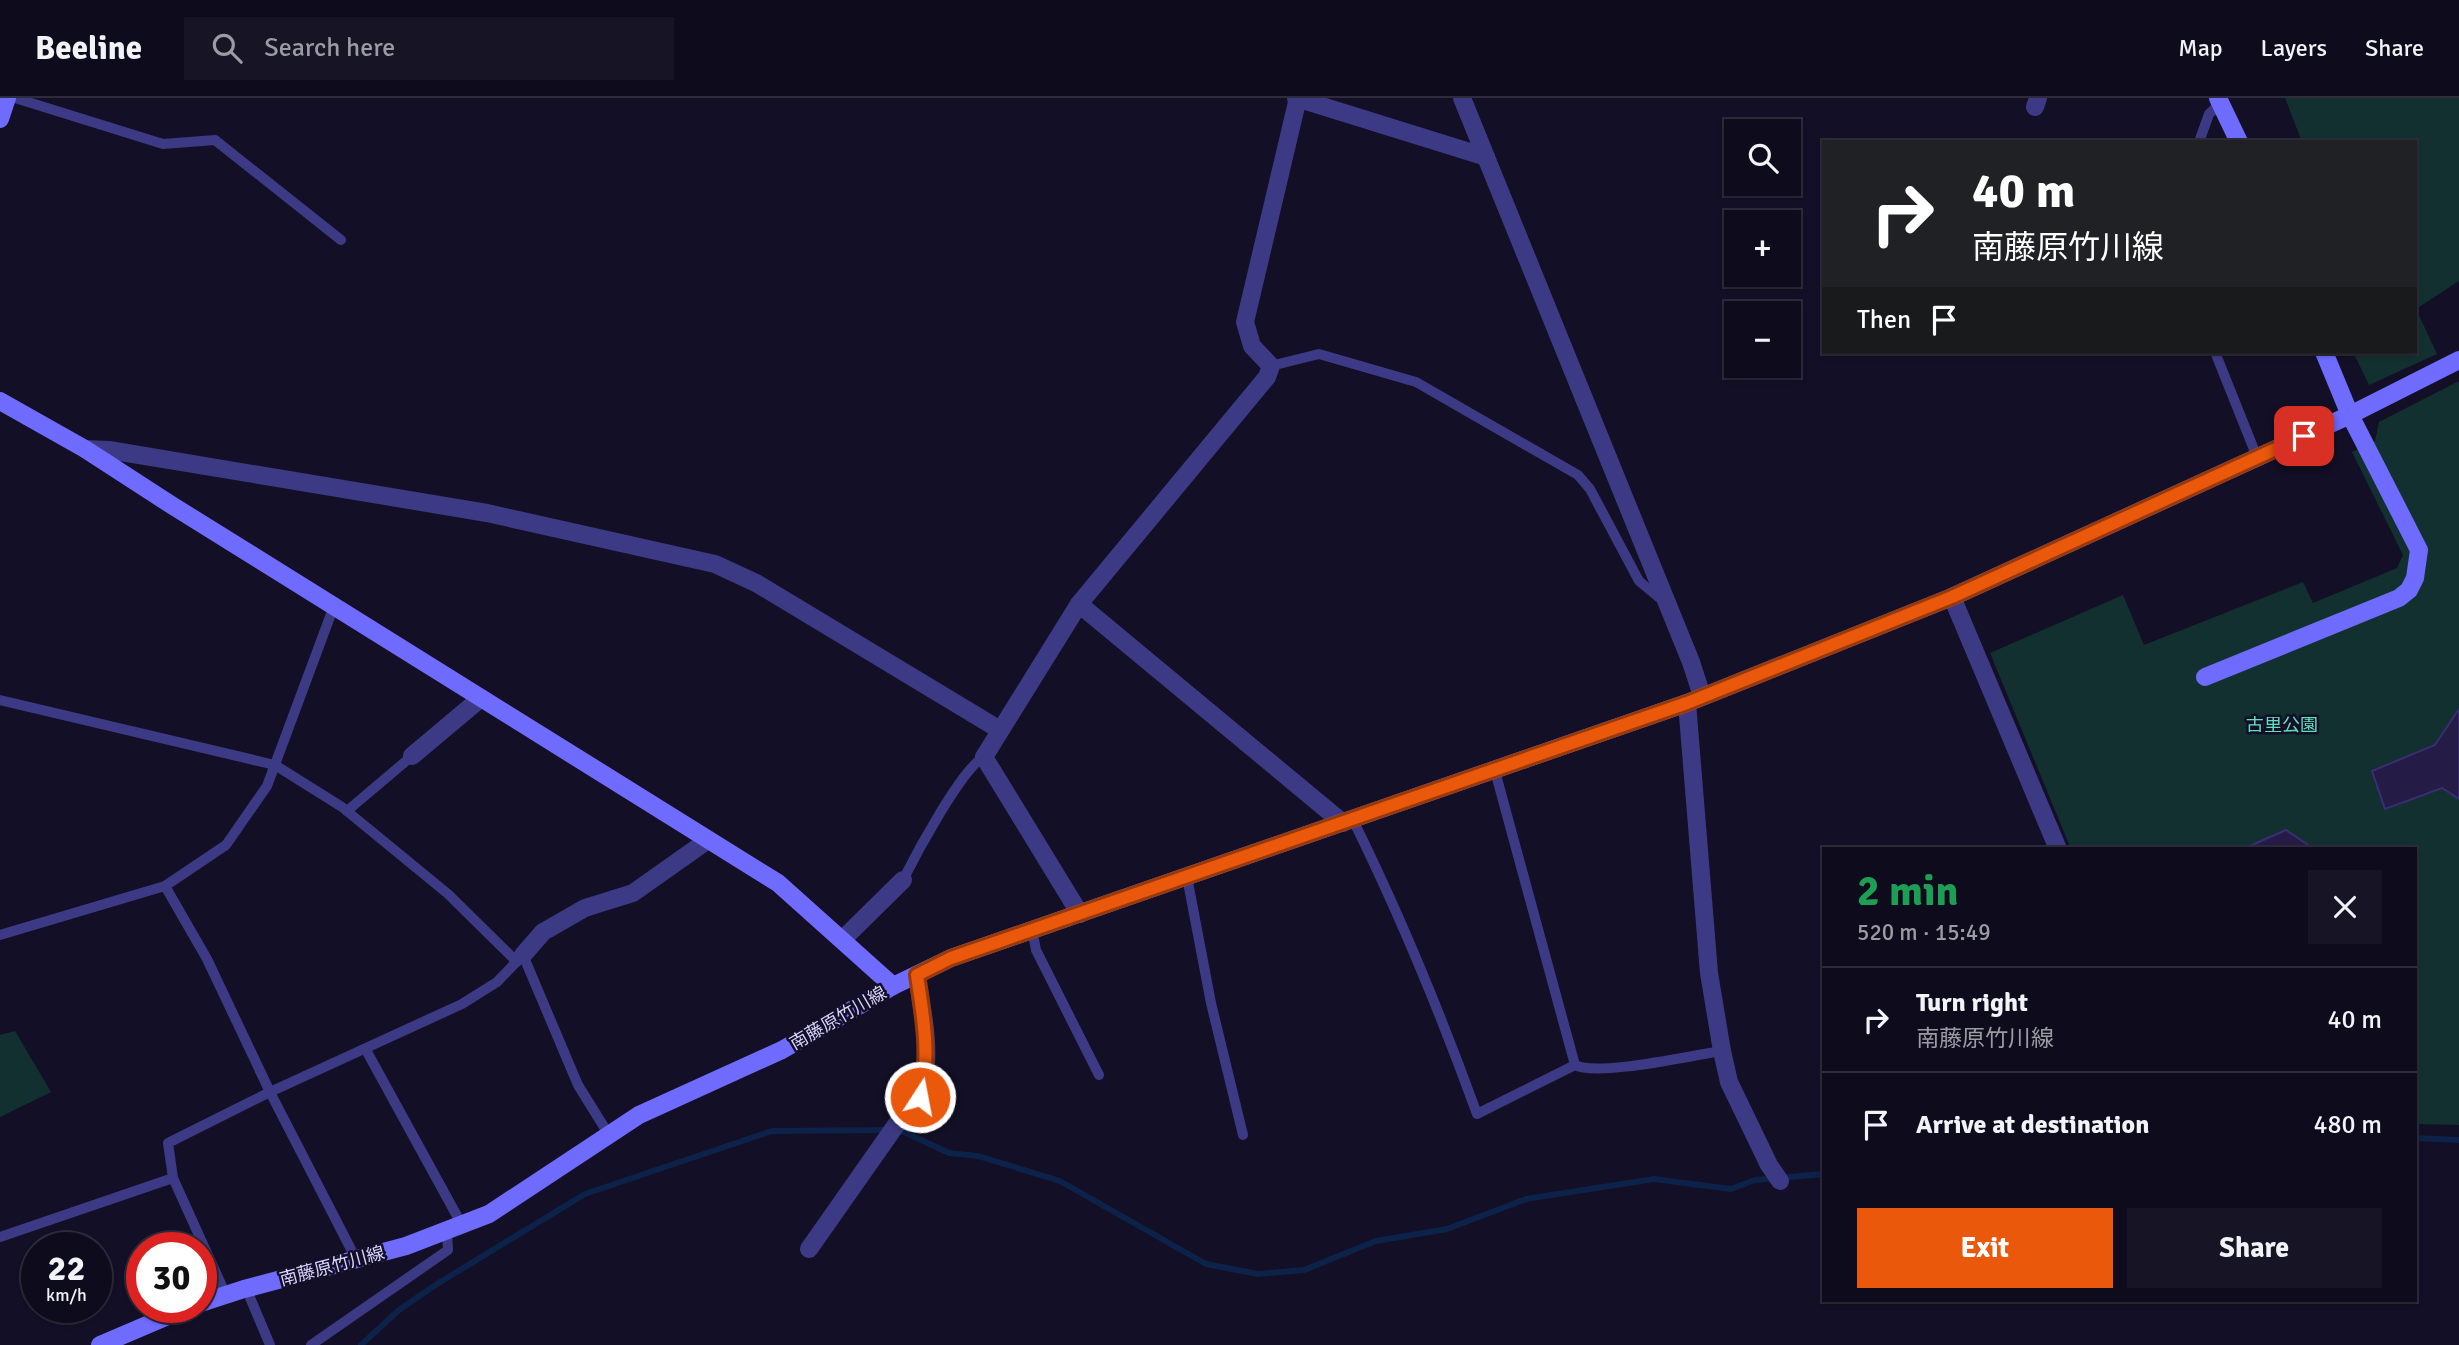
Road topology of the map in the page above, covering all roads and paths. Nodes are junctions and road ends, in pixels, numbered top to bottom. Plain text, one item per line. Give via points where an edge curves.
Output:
1 (7, 98) edge
2 (15, 98) edge
3 (1297, 98) edge
4 (1462, 98) edge
5 (2219, 101) edge
6 (0, 120) edge
7 (2200, 140) edge
8 (2238, 140) edge
9 (1486, 157) junction
10 (341, 240) dead end
11 (2216, 354) edge
12 (2325, 354) edge
13 (2459, 360) edge
14 (1271, 366) junction
15 (0, 401) edge
16 (2350, 415) junction
17 (85, 449) junction
18 (2258, 457) junction
19 (1952, 597) junction
20 (1079, 604) junction
21 (1667, 604) junction
22 (334, 606) junction
23 (2205, 677) dead end
24 (481, 698) junction
25 (1695, 699) junction
26 (0, 700) edge
27 (1000, 730) junction
28 (412, 756) joint
29 (984, 757) junction
30 (275, 765) junction
31 (1496, 771) junction
32 (347, 811) junction
33 (1348, 822) junction
34 (708, 840) junction
35 (2057, 847) edge
36 (1187, 877) junction
37 (903, 880) joint
38 (165, 886) junction
39 (1080, 914) junction
40 (1032, 930) junction
41 (0, 935) edge
42 (842, 940) junction
43 (520, 959) junction
44 (917, 975) junction
45 (893, 986) junction
46 (366, 1050) junction
47 (1722, 1051) junction
48 (1575, 1065) junction
49 (1099, 1075) dead end
50 (270, 1093) junction
51 (609, 1135) junction
52 (1243, 1135) dead end
53 (1777, 1176) dead end
54 (173, 1178) junction
55 (454, 1229) junction
56 (0, 1237) edge
57 (809, 1249) dead end
58 (356, 1259) junction
59 (246, 1288) junction
60 (226, 1295) junction
61 (217, 1298) edge
62 (151, 1323) edge
63 (100, 1345) edge
64 (270, 1345) edge
65 (311, 1345) edge

1 - 6 main road
2 - 10 lane via 163,144 215,140
3 - 9 street
3 - 14 street via 1245,322 1252,346
4 - 9 street
5 - 7 lane
5 - 8 main road
9 - 21 street
11 - 18 lane
12 - 16 main road
13 - 16 main road, 南藤原竹川線
14 - 20 street via 1250,400
14 - 21 lane via 1319,354 1416,382 1578,475 1639,581
15 - 17 main road
16 - 18 main road, 南藤原竹川線
16 - 23 main road via 2419,550 2409,590
17 - 22 main road
17 - 27 street via 487,513 715,564 756,583
18 - 19 main road, 南藤原竹川線
19 - 25 main road, 南藤原竹川線
19 - 35 street
20 - 27 street
20 - 33 street
21 - 25 street
22 - 24 main road
22 - 30 lane
24 - 28 street
24 - 34 main road
25 - 31 main road, 南藤原竹川線
25 - 47 street via 1709,973
26 - 30 lane
27 - 29 street
28 - 32 lane
29 - 37 lane via 976,761 952,796
29 - 39 street
30 - 32 lane
30 - 38 lane via 267,786 226,845
31 - 33 main road, 南藤原竹川線
31 - 48 lane
32 - 43 lane
33 - 36 main road, 南藤原竹川線
33 - 48 lane via 1403,922 1477,1114
34 - 42 main road via 778,883
34 - 43 street via 633,893 585,908 543,932
36 - 39 main road, 南藤原竹川線
36 - 52 lane
37 - 42 street
38 - 41 lane
38 - 50 lane via 207,959
39 - 40 main road, 南藤原竹川線
40 - 44 main road, 南藤原竹川線
40 - 49 lane via 1036,950
42 - 45 main road
43 - 46 lane via 497,982 462,1004
43 - 51 lane via 578,1085
44 - 45 main road, 南藤原竹川線
44 - 57 street via 927,1048 920,1097
45 - 51 main road, 南藤原竹川線 via 782,1050 639,1115
46 - 50 lane
46 - 55 lane
47 - 48 lane via 1602,1070
47 - 53 street via 1730,1082
50 - 54 lane via 168,1143
50 - 58 lane
51 - 55 main road, 南藤原竹川線 via 489,1214
54 - 56 lane
54 - 60 lane
55 - 58 main road, 南藤原竹川線
55 - 65 lane via 448,1250
58 - 59 main road, 南藤原竹川線
59 - 60 main road, 南藤原竹川線
59 - 64 lane
60 - 61 main road, 南藤原竹川線
62 - 63 main road

